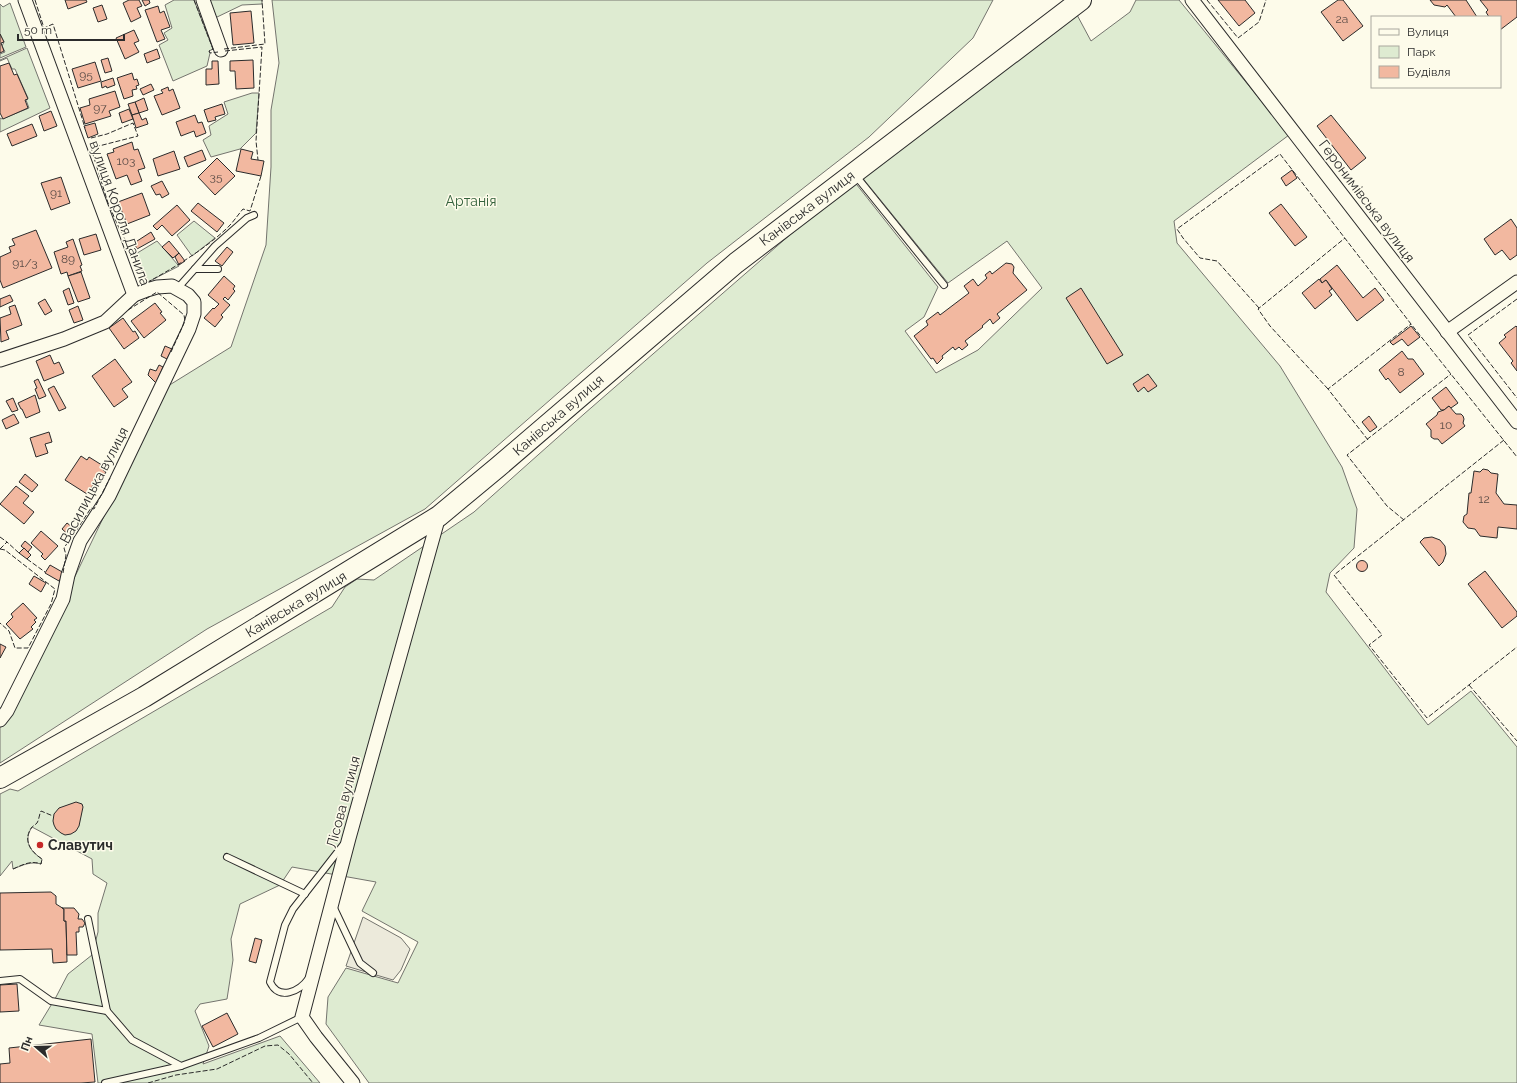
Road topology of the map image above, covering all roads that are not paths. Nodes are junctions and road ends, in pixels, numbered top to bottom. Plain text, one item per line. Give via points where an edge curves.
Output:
1 (25, 0) edge
2 (203, 0) edge
3 (1081, 0) edge
4 (1192, 0) edge
5 (221, 50) dead end
6 (854, 173) junction
7 (254, 215) dead end
8 (195, 269) junction
9 (218, 270) dead end
10 (1517, 282) edge
11 (944, 285) dead end
12 (177, 290) junction
13 (134, 296) junction
14 (1446, 332) junction
15 (0, 360) edge
16 (1517, 422) edge
17 (439, 516) junction
18 (0, 720) edge
19 (0, 778) edge
20 (349, 838) junction
21 (227, 857) dead end
22 (305, 894) junction
23 (332, 905) junction
24 (88, 919) dead end
25 (314, 972) junction
26 (373, 973) dead end
27 (0, 981) edge
28 (107, 1011) junction
29 (302, 1017) junction
30 (181, 1066) junction
31 (105, 1083) edge
32 (353, 1083) edge

1 - 13 street, вулиця Короля Данила
2 - 5 street
3 - 6 main road, Канівська вулиця
4 - 14 street, Геронимівська вулиця
6 - 11 lane
6 - 17 main road, Канівська вулиця via 736,263
7 - 8 lane via 247,218 215,246
8 - 9 lane
8 - 12 lane
10 - 14 street
12 - 13 street, Василицька вулиця via 172,286 157,287
12 - 18 street, Василицька вулиця via 188,295 194,302 194,314 189,329 109,496 80,541 63,599 8,711
13 - 15 street, вулиця Короля Данила via 105,322 64,339
14 - 16 street, Геронимівська вулиця
17 - 19 main road, Канівська вулиця via 144,697
17 - 20 street, Лісова вулиця
20 - 22 lane
20 - 23 street, Лісова вулиця
21 - 22 lane
22 - 25 lane via 285,925 270,982 273,990 286,994 307,982
23 - 25 street, Лісова вулиця
23 - 26 lane via 360,963
24 - 28 lane
25 - 29 street, Лісова вулиця
27 - 28 lane via 20,979 51,1001
28 - 30 lane via 132,1040
29 - 30 lane via 259,1038
29 - 32 street
30 - 31 lane

